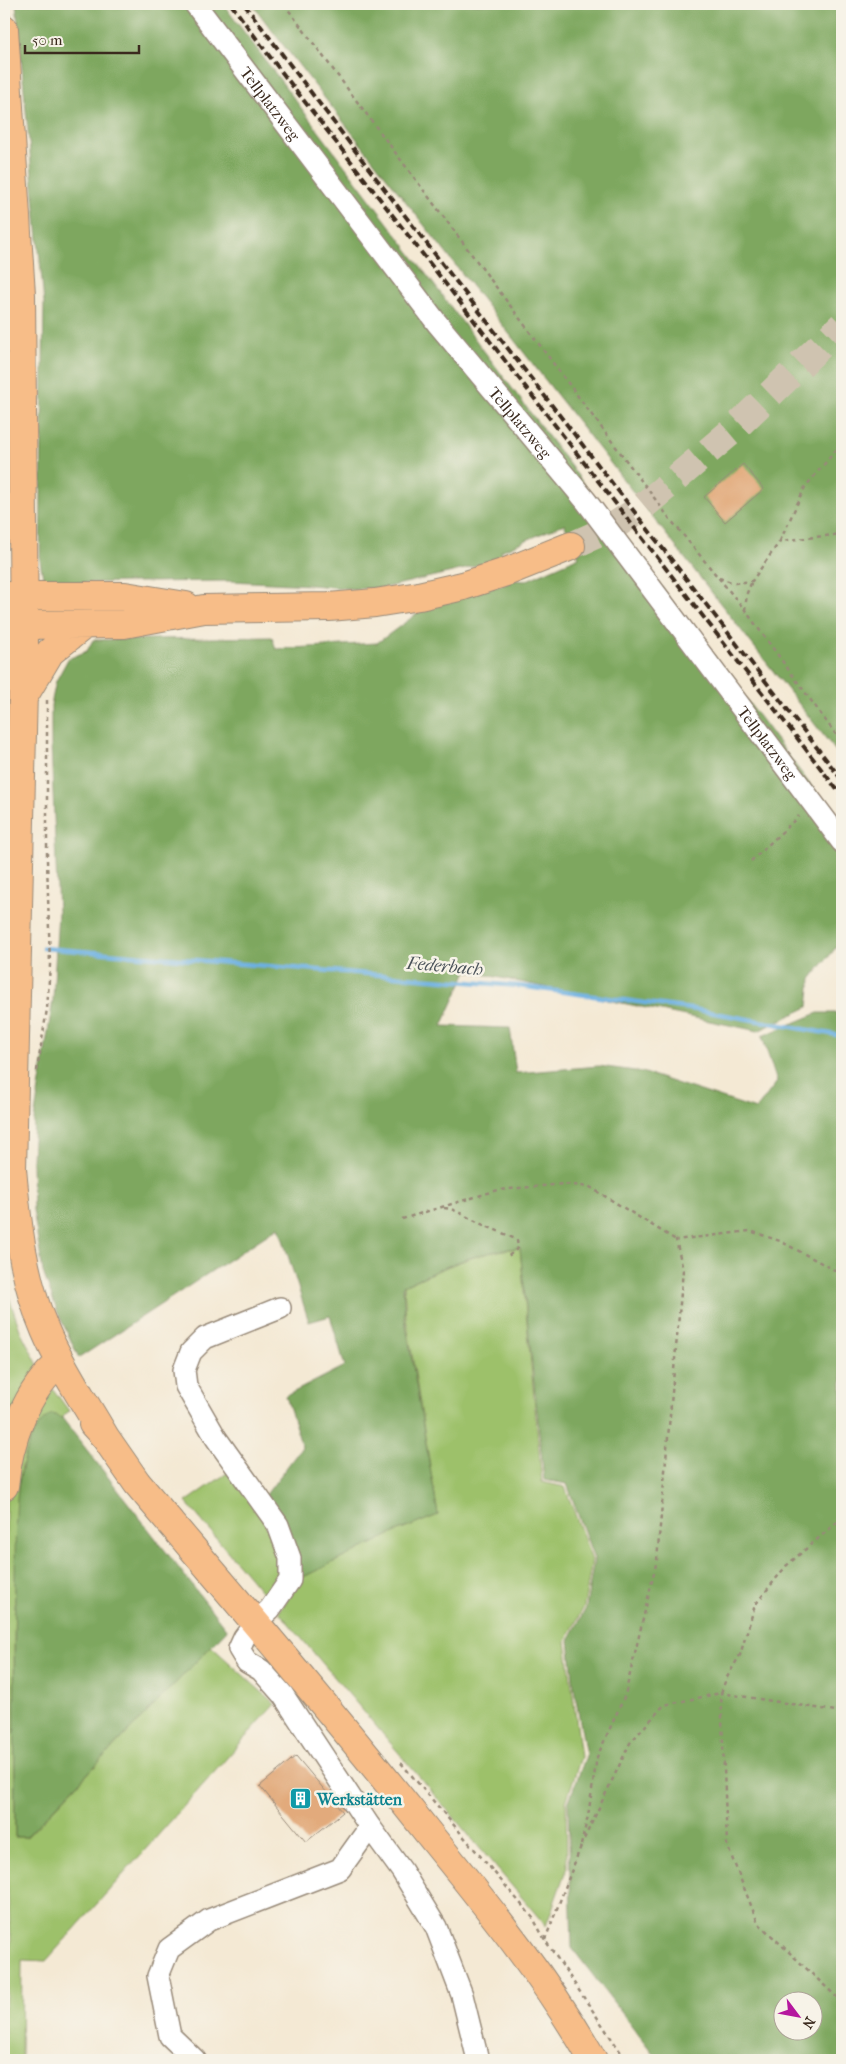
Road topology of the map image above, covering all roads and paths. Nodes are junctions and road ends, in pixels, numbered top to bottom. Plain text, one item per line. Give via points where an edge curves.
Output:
1 (194, 4) edge
2 (284, 4) edge
3 (4, 29) edge
4 (842, 443) edge
5 (842, 534) edge
6 (780, 541) junction
7 (571, 546) tunnel mouth
8 (718, 578) junction
9 (752, 581) junction
10 (14, 595) edge
11 (204, 610) junction
12 (745, 610) junction
13 (14, 625) edge
14 (84, 625) junction
15 (36, 696) junction
16 (842, 743) edge
17 (784, 829) dead end
18 (842, 842) edge
19 (750, 861) dead end
20 (35, 1078) dead end
21 (4, 1191) edge
22 (442, 1207) junction
23 (402, 1220) dead end
24 (676, 1240) junction
25 (506, 1258) dead end
26 (842, 1274) edge
27 (280, 1308) dead end
28 (56, 1365) junction
29 (4, 1486) edge
30 (842, 1518) edge
31 (255, 1623) junction
32 (721, 1693) junction
33 (842, 1712) edge
34 (370, 1827) junction
35 (581, 1845) junction
36 (545, 1940) dead end
37 (842, 2002) edge
38 (195, 2060) edge
39 (478, 2060) edge
40 (593, 2060) edge

1 - 18 lane, Tellplatzweg via 437,323 586,501
2 - 8 path via 646,488
3 - 10 main road via 21,295
4 - 6 path via 805,487
5 - 6 path
6 - 9 path
7 - 11 main road via 463,586 419,596 329,607
8 - 9 path via 735,583
8 - 12 path
9 - 12 path
10 - 11 main road via 126,596
10 - 13 main road
11 - 14 main road via 124,624
12 - 16 path
13 - 14 main road
13 - 15 main road
14 - 15 main road via 50,652
15 - 20 path via 47,842 50,965 47,1009
15 - 28 main road via 12,1150 24,1264
17 - 19 path
21 - 28 main road via 22,1297 37,1340
22 - 23 path
22 - 24 path via 498,1190 564,1184 590,1187
22 - 25 path via 455,1209 517,1240 518,1248
24 - 26 path via 750,1231 780,1241
24 - 35 path via 683,1270 657,1560 624,1695 597,1757
27 - 31 lane via 205,1338 190,1352 184,1370 186,1386 216,1438 278,1525 290,1558 290,1580 270,1609
28 - 29 main road via 35,1391 16,1430
28 - 31 main road via 76,1406
30 - 32 path via 786,1566 755,1605 740,1655
31 - 34 lane via 244,1638 240,1654 261,1670 283,1695
31 - 40 main road via 512,1938 545,1982
32 - 33 path
32 - 35 path via 664,1705 630,1743
32 - 37 path via 726,1845 758,1923
34 - 38 lane via 340,1869 209,1920 169,1949 158,1976 170,2036
34 - 39 lane via 436,1927 462,1995
35 - 36 path

